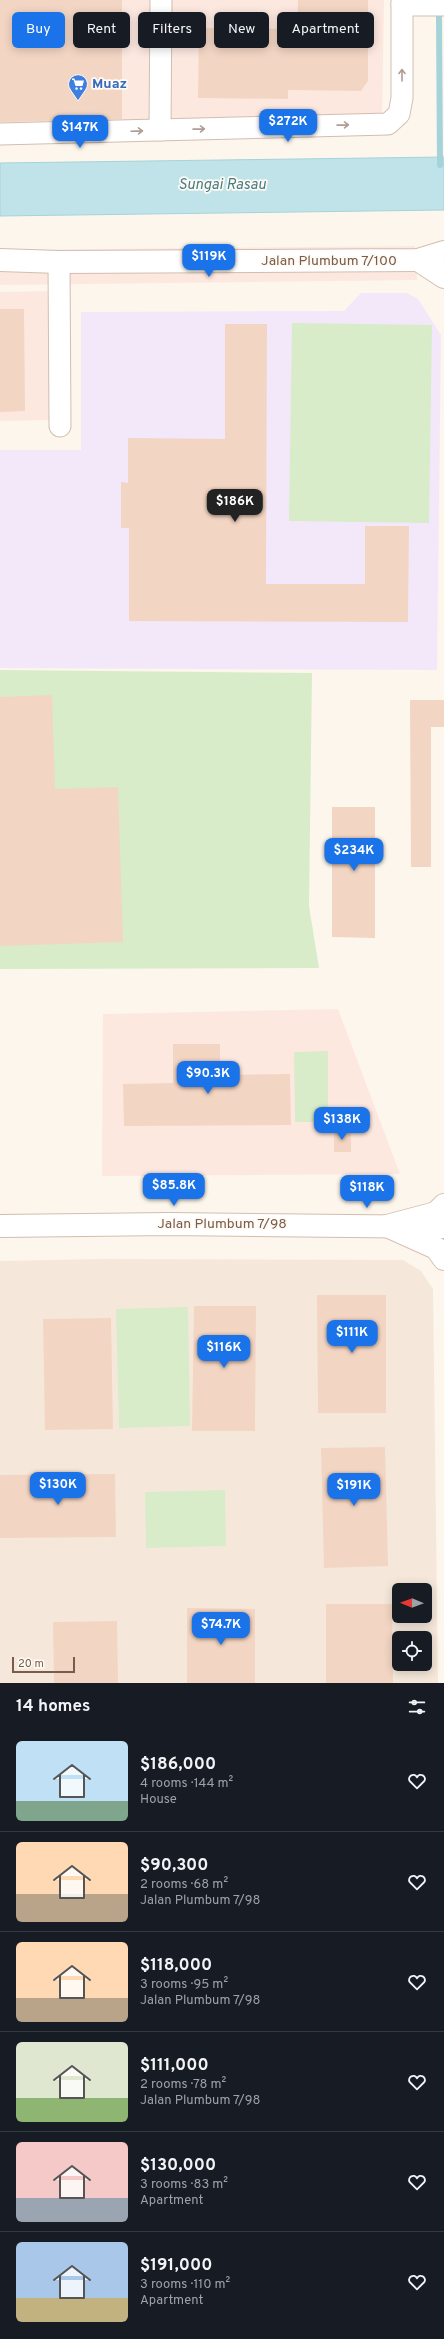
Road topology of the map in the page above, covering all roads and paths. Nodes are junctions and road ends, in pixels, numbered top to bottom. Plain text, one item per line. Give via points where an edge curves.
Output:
1 (161, 0) edge
2 (402, 3) edge
3 (444, 5) edge
4 (160, 130) junction
5 (0, 134) edge
6 (444, 252) edge
7 (0, 260) edge
8 (418, 260) junction
9 (58, 262) junction
10 (444, 277) edge
11 (60, 426) dead end
12 (444, 1205) edge
13 (0, 1226) edge
14 (387, 1226) junction
15 (444, 1227) edge
16 (444, 1259) edge

1 - 4 street
2 - 3 street
4 -> 2 street via 388,124 399,114 402,98
5 -> 4 street
6 - 8 street, Jalan Plumbum 7/100
7 - 9 street, Jalan Plumbum 7/100
8 - 9 street, Jalan Plumbum 7/100
8 - 10 street
9 - 11 street
12 - 14 street via 436,1213
13 - 14 street, Jalan Plumbum 7/98
14 - 15 street, Jalan Plumbum 7/98
14 - 16 street via 436,1248

